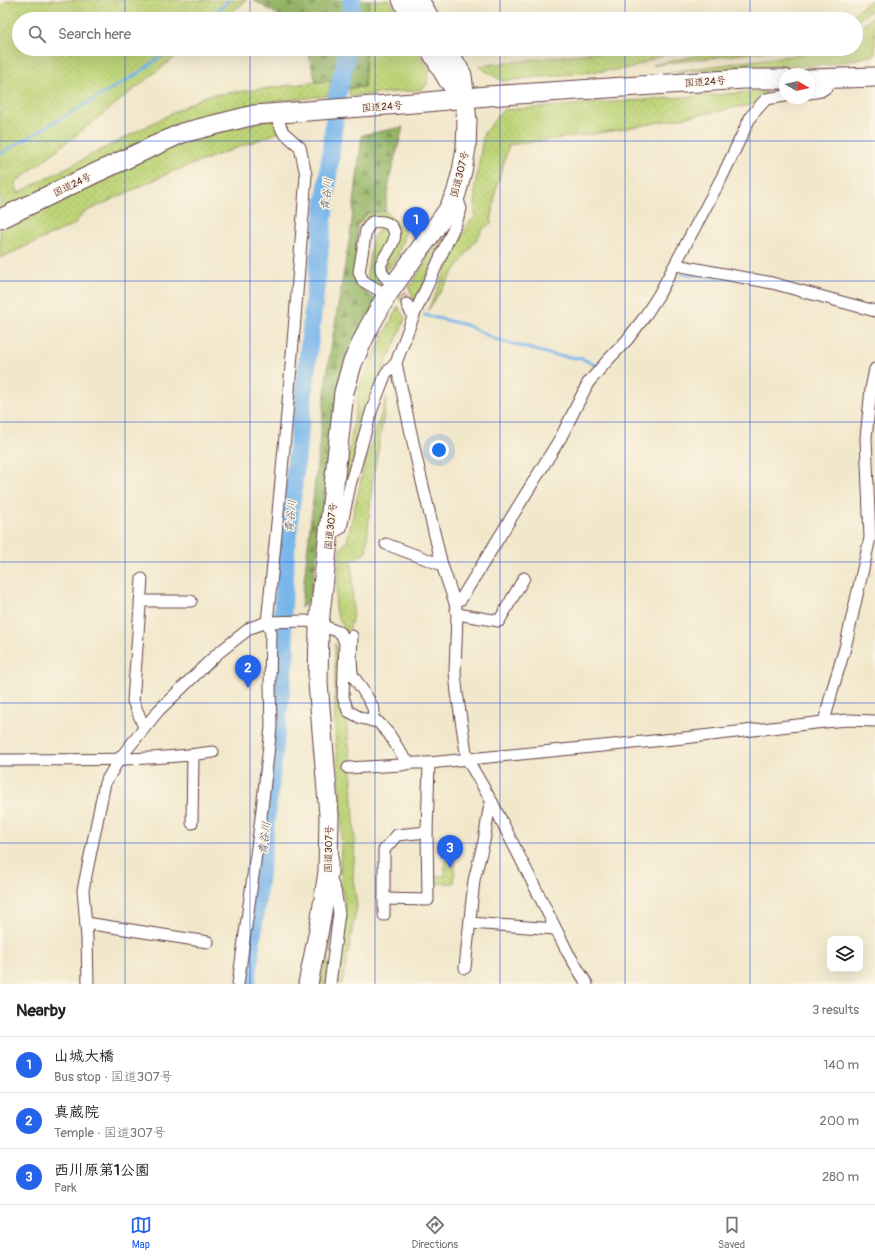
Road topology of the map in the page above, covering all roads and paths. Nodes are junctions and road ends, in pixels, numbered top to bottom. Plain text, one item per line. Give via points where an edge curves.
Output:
1 (402, 0) edge
2 (419, 0) edge
3 (409, 12) edge
4 (426, 12) edge
5 (436, 56) edge
6 (449, 56) edge
7 (455, 77) junction
8 (875, 77) edge
9 (779, 79) edge
10 (815, 79) edge
11 (828, 80) junction
12 (815, 92) edge
13 (779, 97) edge
14 (464, 99) junction
15 (277, 113) junction
16 (456, 194) junction
17 (0, 219) edge
18 (676, 265) junction
19 (386, 287) junction
20 (407, 304) tunnel mouth
21 (875, 311) edge
22 (413, 317) junction
23 (396, 363) junction
24 (875, 369) edge
25 (329, 535) junction
26 (386, 544) dead end
27 (442, 565) junction
28 (524, 578) dead end
29 (142, 579) dead end
30 (140, 601) junction
31 (191, 601) dead end
32 (456, 608) junction
33 (272, 621) junction
34 (313, 622) junction
35 (352, 636) dead end
36 (372, 721) junction
37 (875, 721) edge
38 (824, 722) junction
39 (144, 727) junction
40 (213, 752) dead end
41 (193, 755) junction
42 (120, 758) junction
43 (468, 759) junction
44 (0, 760) edge
45 (411, 763) junction
46 (428, 763) junction
47 (348, 768) dead end
48 (492, 802) junction
49 (192, 824) dead end
50 (427, 832) junction
51 (328, 872) junction
52 (384, 899) junction
53 (384, 915) dead end
54 (86, 923) junction
55 (470, 923) junction
56 (555, 929) junction
57 (208, 942) dead end
58 (466, 968) dead end
59 (88, 984) edge
60 (238, 984) edge
61 (308, 984) edge
62 (330, 984) edge
63 (587, 984) edge

1 - 3 highway
2 - 4 highway
5 - 7 highway
6 - 7 highway
7 - 14 highway
8 - 11 highway
9 - 14 highway, 国道24号 via 744,79
10 - 11 highway
11 - 12 street via 827,87
13 - 18 street via 766,99 751,116
14 - 15 highway, 国道24号
14 - 16 highway, 国道307号 via 467,121 466,148
15 - 17 highway, 国道24号 via 254,115 182,134
15 - 33 street via 283,132 300,147 306,175 294,350 276,534
16 - 19 highway, 国道307号 via 448,210
16 - 22 street via 461,209
18 - 21 street via 772,282
18 - 32 street via 643,319 588,383 557,444
19 - 19 street via 381,265 394,240 394,230 389,224 381,221 372,222 366,230 360,272 363,281
19 - 25 highway, 国道307号 via 352,364 344,392
20 - 22 street
22 - 23 street
23 - 25 street via 386,373 372,409 350,485 341,528
23 - 27 street via 416,461
24 - 38 street via 866,438 870,538 845,648
25 - 34 highway, 国道307号
26 - 27 street
27 - 32 street
28 - 32 street via 499,621
29 - 30 street
30 - 31 street
30 - 39 street via 133,701
32 - 43 street via 456,686
33 - 34 street
33 - 39 street via 250,628 217,654
33 - 60 street via 271,727
34 - 36 street via 341,633 345,643 343,697 348,711
34 - 51 highway, 国道307号 via 329,815
35 - 36 street via 352,674 374,710
36 - 45 street via 378,722 404,758
37 - 38 street
38 - 43 street
39 - 42 street
40 - 41 street
41 - 42 street
41 - 49 street
42 - 44 street
42 - 54 street via 105,783 83,890
43 - 46 street
43 - 48 street
45 - 46 street
45 - 47 street
46 - 50 street
48 - 55 street via 474,880
48 - 56 street
50 - 52 street via 397,835 384,850
50 - 52 street via 428,900
51 - 61 highway, 国道307号
51 - 62 street via 339,913
52 - 53 street
54 - 57 street
54 - 59 street
55 - 56 street
55 - 58 street
56 - 63 street

